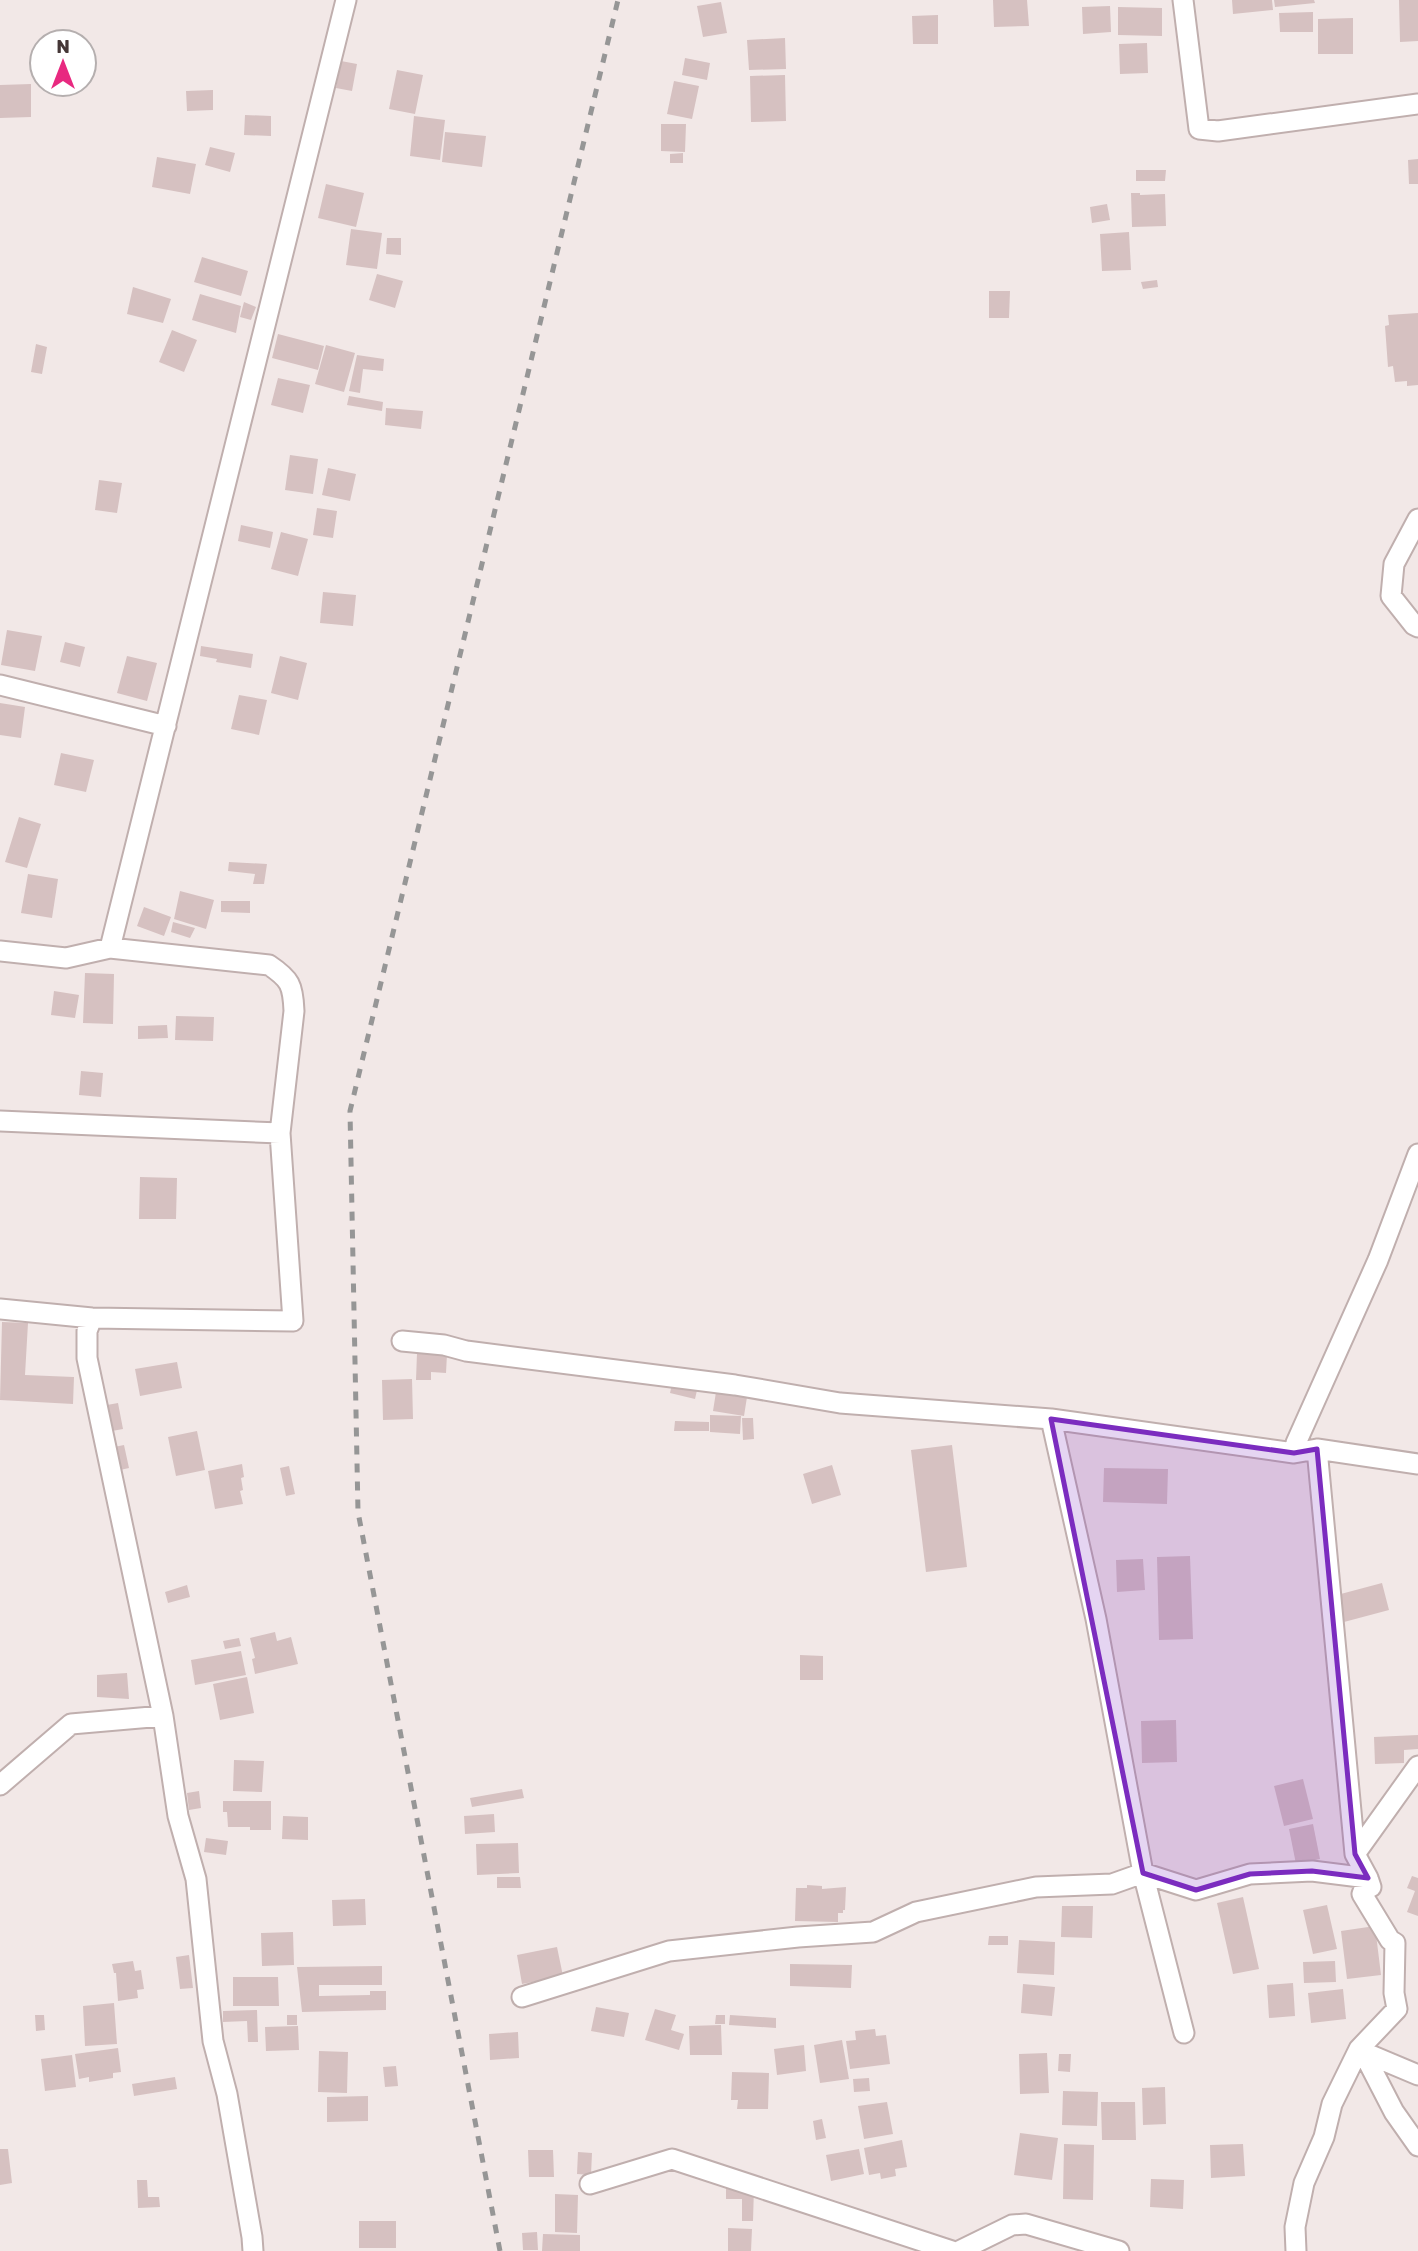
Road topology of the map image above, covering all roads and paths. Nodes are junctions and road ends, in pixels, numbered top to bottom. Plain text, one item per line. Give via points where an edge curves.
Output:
1 (346, 0) edge
2 (1183, 0) edge
3 (1418, 104) edge
4 (1418, 520) edge
5 (1418, 627) edge
6 (0, 685) edge
7 (166, 726) junction
8 (110, 948) junction
9 (0, 951) edge
10 (0, 1121) edge
11 (280, 1133) junction
12 (1418, 1154) edge
13 (0, 1309) edge
14 (92, 1318) junction
15 (402, 1341) dead end
16 (1051, 1419) junction
17 (1317, 1449) junction
18 (1294, 1453) junction
19 (1418, 1464) edge
20 (163, 1716) junction
21 (1418, 1766) edge
22 (0, 1785) edge
23 (1355, 1854) junction
24 (1143, 1873) junction
25 (1368, 1878) junction
26 (522, 1997) dead end
27 (1184, 2033) dead end
28 (1361, 2052) junction
29 (1418, 2075) edge
30 (1418, 2146) edge
31 (590, 2184) dead end
32 (253, 2251) edge
33 (952, 2251) edge
34 (959, 2251) edge
35 (1119, 2251) edge
36 (1296, 2251) edge

1 - 7 street
2 - 3 street via 1199,130
4 - 5 street via 1394,564 1391,596
6 - 7 street
7 - 8 street
8 - 9 street via 66,958
8 - 11 street via 269,965 286,976 294,1011
10 - 11 street
11 - 14 street via 293,1321
12 - 18 street via 1378,1260
13 - 14 street
14 - 20 street via 87,1358
15 - 16 street via 840,1403
16 - 18 street
16 - 24 street via 1097,1619
17 - 18 street
17 - 19 street
17 - 23 street
20 - 22 street via 71,1724
20 - 32 street via 178,1816 196,1879 213,2041
21 - 23 street
23 - 25 street
24 - 25 street via 1196,1890 1250,1874 1312,1871
24 - 26 street via 1112,1884 1036,1887 916,1912 873,1932 669,1951
24 - 27 street
25 - 28 street via 1362,1895 1395,1942 1397,2009
28 - 29 street
28 - 30 street
28 - 36 street via 1332,2104 1304,2183 1295,2227
31 - 33 street via 672,2159
34 - 35 street via 1012,2225 1026,2224

